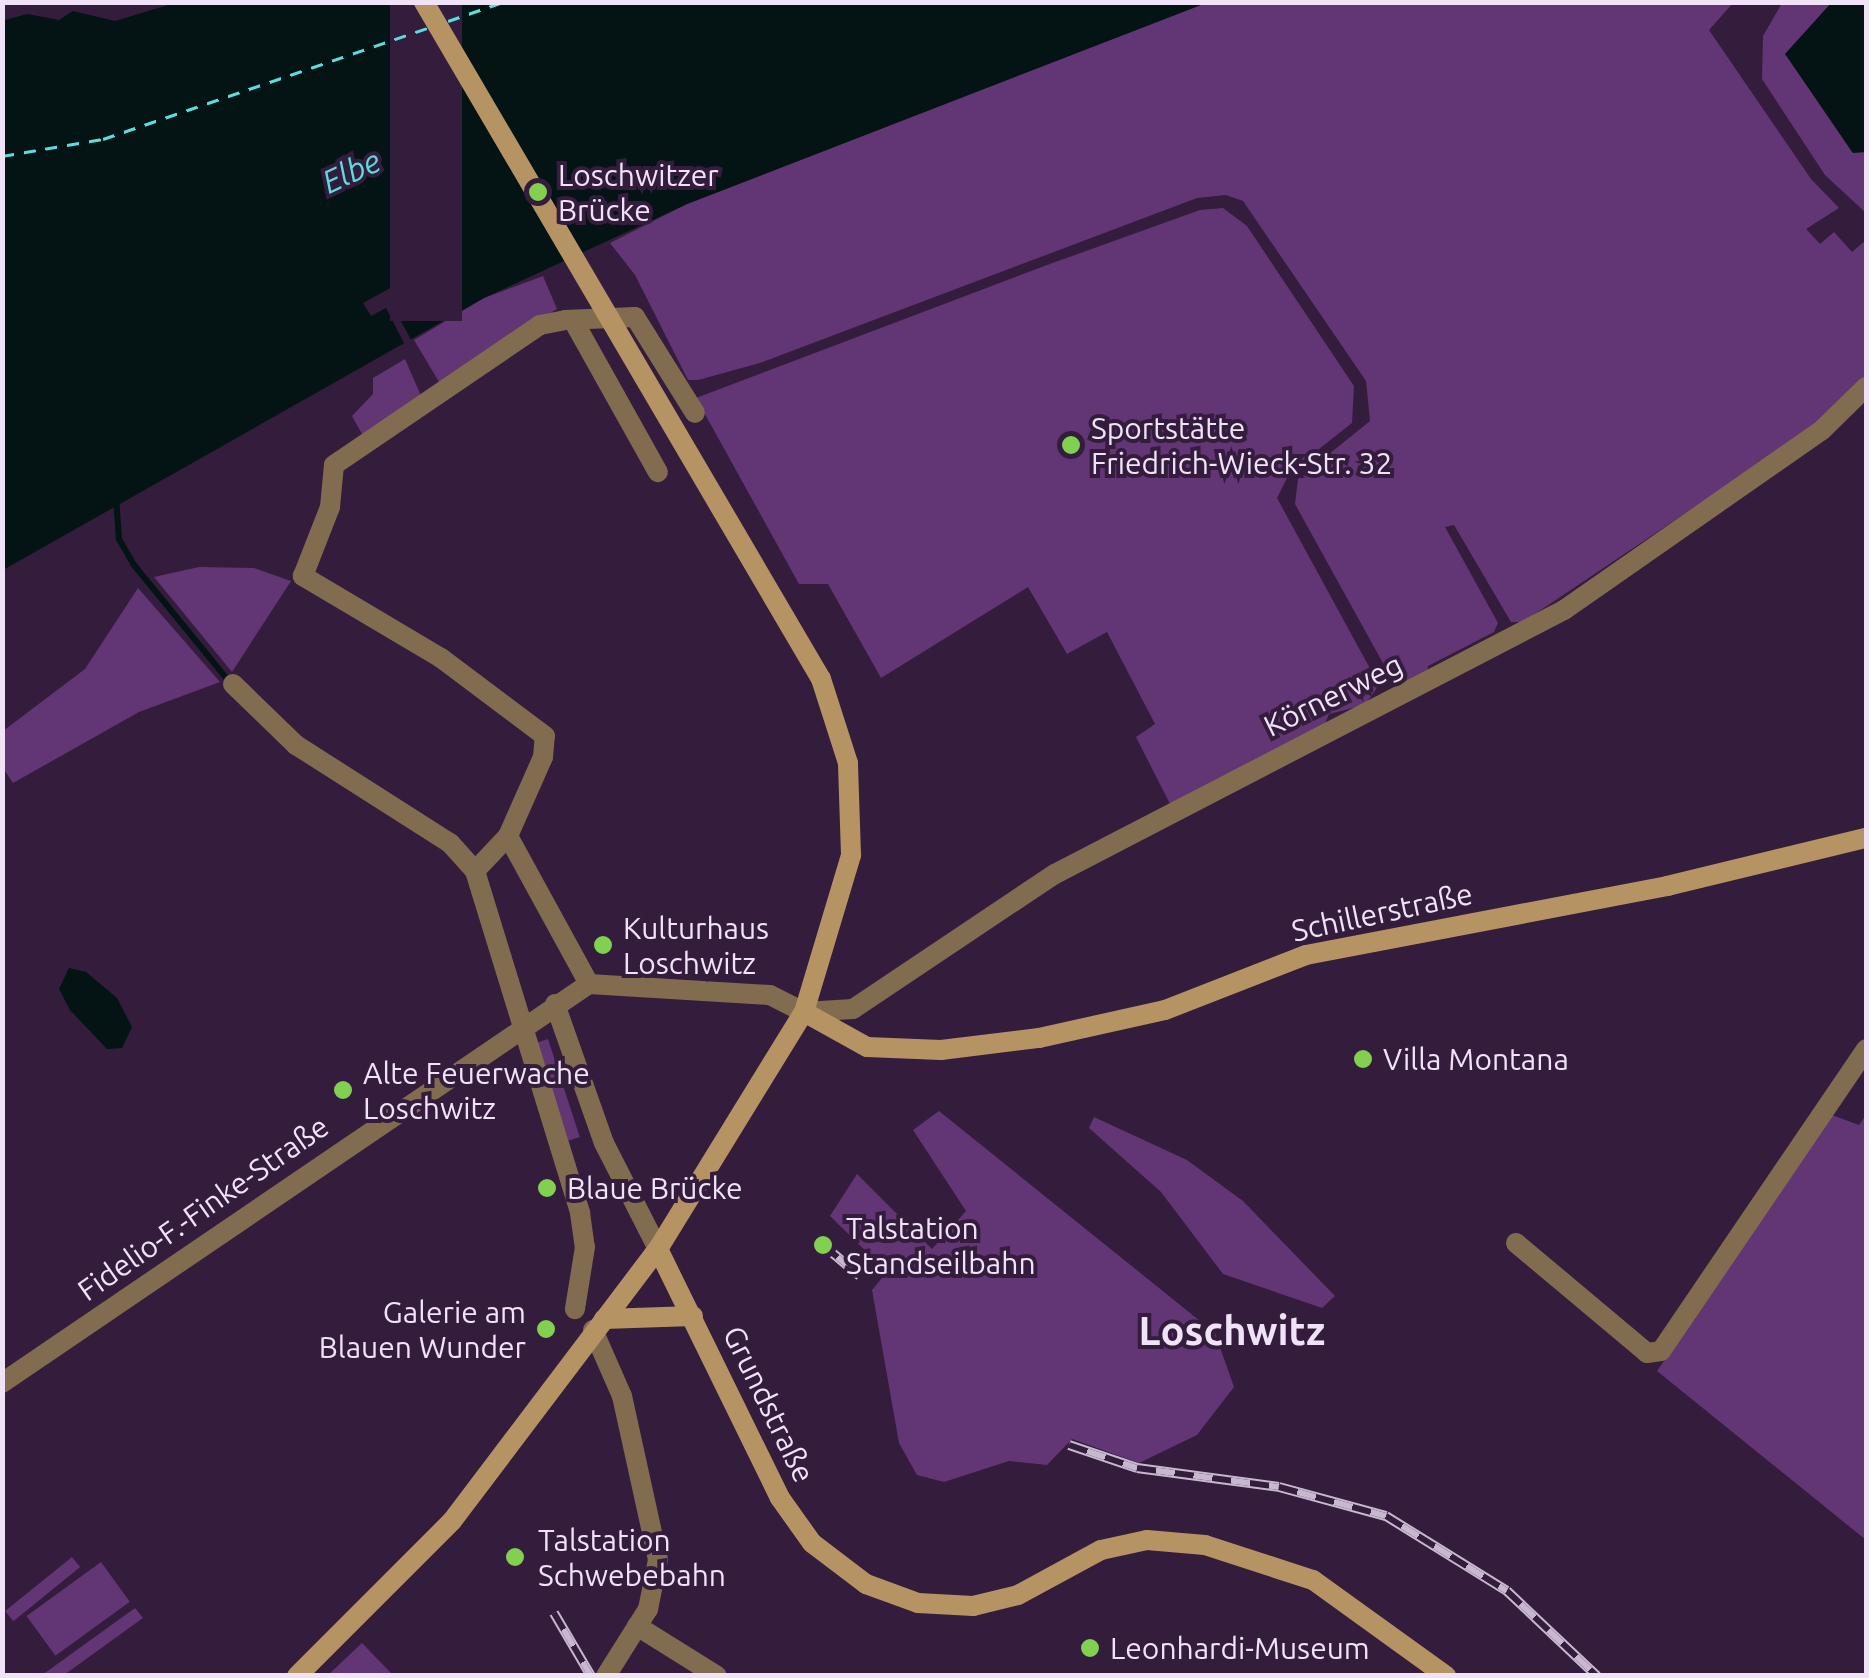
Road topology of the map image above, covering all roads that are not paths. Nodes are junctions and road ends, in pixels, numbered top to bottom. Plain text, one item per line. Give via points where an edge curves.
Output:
1 (424, 2) edge
2 (574, 322) junction
3 (676, 382) junction
4 (700, 386) dead end
5 (1866, 387) edge
6 (695, 413) dead end
7 (658, 472) dead end
8 (233, 684) dead end
9 (508, 836) junction
10 (1866, 838) edge
11 (475, 871) junction
12 (589, 984) junction
13 (555, 1004) junction
14 (804, 1012) junction
15 (523, 1023) junction
16 (1866, 1049) edge
17 (1516, 1244) dead end
18 (658, 1250) junction
19 (575, 1309) dead end
20 (692, 1316) junction
21 (598, 1325) junction
22 (2, 1384) edge
23 (637, 1626) junction
24 (298, 1676) edge
25 (606, 1676) edge
26 (717, 1676) edge
27 (1446, 1676) edge

1 - 14 main road via 814,664 846,752 851,856
2 - 3 street via 635,317
2 - 7 street
2 - 9 street via 540,325 334,465 330,506 303,576 441,658 541,729 544,756
3 - 4 street
3 - 6 street
5 - 14 street, Körnerweg via 1822,430 1564,610 1055,874 853,1009
8 - 11 street via 296,745 450,843
9 - 11 street
9 - 12 street
10 - 14 main road, Schillerstraße via 1667,886 1306,954 1165,1010 1039,1038 941,1050 867,1046
11 - 15 street
12 - 13 street, Fidelio-F.-Finke-Straße
12 - 14 street via 770,995
13 - 15 street, Fidelio-F.-Finke-Straße
13 - 18 street via 604,1142
14 - 18 main road
15 - 19 street via 580,1214 585,1247
15 - 22 street, Fidelio-F.-Finke-Straße
16 - 17 street via 1661,1351 1647,1353
18 - 20 main road, Grundstraße
18 - 21 main road
20 - 21 main road
20 - 27 main road, Grundstraße via 741,1430 780,1498 812,1544 866,1584 918,1603 990,1604 1101,1550 1147,1540 1204,1546 1314,1580
21 - 23 street via 651,1520 656,1578
21 - 24 main road via 452,1521
23 - 25 street
23 - 26 street

